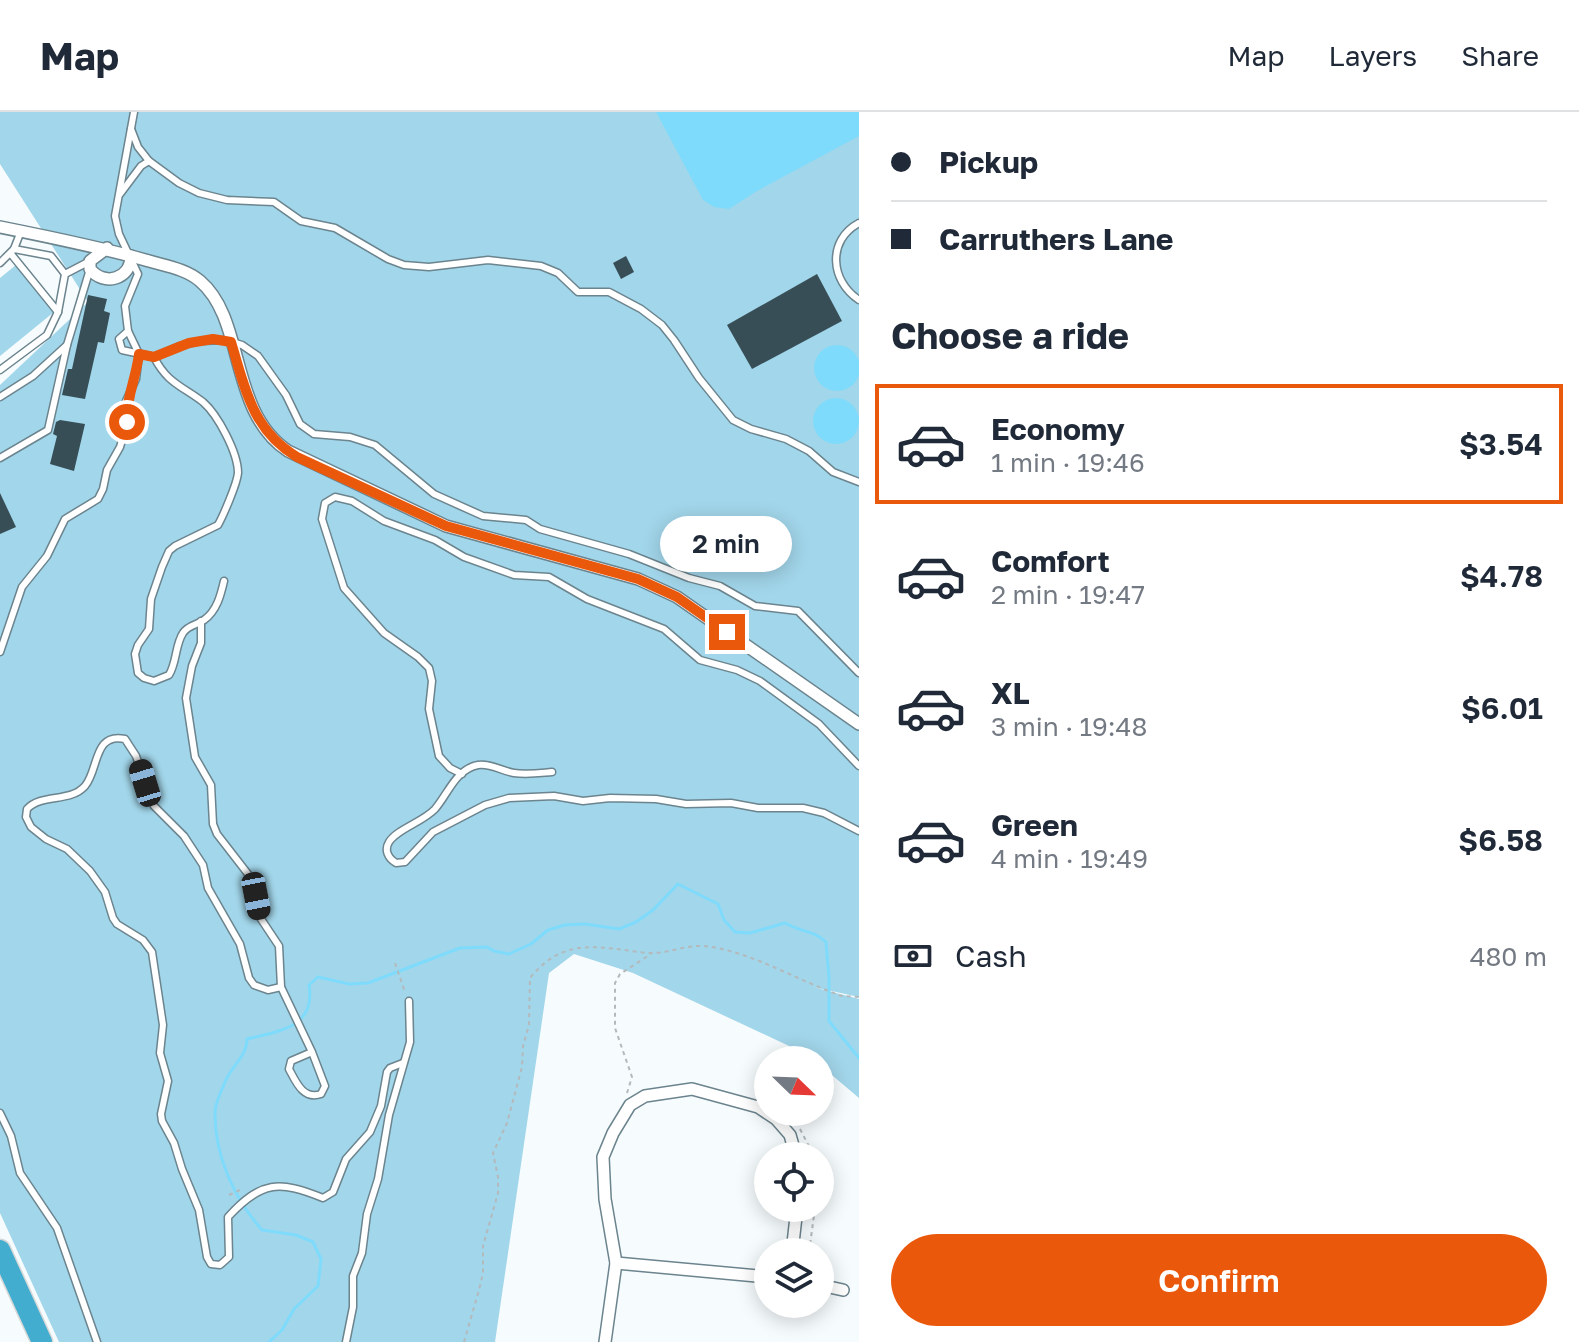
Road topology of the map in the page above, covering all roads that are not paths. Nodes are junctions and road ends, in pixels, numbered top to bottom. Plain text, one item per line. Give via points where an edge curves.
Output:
1 (134, 112) edge
2 (131, 129) junction
3 (149, 161) junction
4 (117, 200) junction
5 (859, 223) edge
6 (0, 227) edge
7 (21, 231) junction
8 (107, 248) junction
9 (13, 251) junction
10 (131, 256) junction
11 (0, 263) edge
12 (90, 265) junction
13 (65, 274) junction
14 (859, 300) edge
15 (58, 312) junction
16 (128, 331) junction
17 (231, 342) junction
18 (67, 345) junction
19 (139, 354) junction
20 (154, 357) junction
21 (0, 370) edge
22 (0, 397) edge
23 (0, 458) edge
24 (859, 482) edge
25 (224, 581) dead end
26 (201, 621) junction
27 (0, 652) edge
28 (859, 673) edge
29 (859, 724) edge
30 (859, 766) edge
31 (552, 772) dead end
32 (462, 774) junction
33 (859, 831) edge
34 (281, 987) junction
35 (409, 1001) road end
36 (312, 1052) junction
37 (403, 1063) junction
38 (0, 1113) edge
39 (792, 1142) edge
40 (0, 1250) edge
41 (616, 1263) junction
42 (754, 1276) edge
43 (834, 1288) edge
44 (843, 1290) dead end
45 (42, 1342) edge
46 (97, 1342) edge
47 (346, 1342) edge
48 (605, 1342) edge

1 - 2 lane
2 - 3 lane
2 - 4 lane
3 - 4 lane
3 - 24 lane via 188,188 217,198 274,202 301,221 335,228 404,265 497,260 547,268 578,292 609,292 662,325 733,420 786,439 833,472
4 - 10 lane via 115,223
5 - 14 lane via 843,235 836,254 837,271
6 - 7 street
7 - 8 street
7 - 9 lane
8 - 10 street
8 - 12 street
9 - 11 lane
9 - 13 lane via 51,256
9 - 15 lane
10 - 12 street via 128,270 117,277 99,277
10 - 16 lane via 138,274 126,301
10 - 17 street via 202,283
12 - 13 lane
12 - 18 lane
13 - 15 lane
15 - 21 lane via 47,335
16 - 19 lane
16 - 19 lane via 119,339 120,348
17 - 20 lane via 189,343
17 - 28 lane via 258,356 300,424 314,434 375,445 434,494 483,516 526,520 540,529 720,586 755,606 798,611
17 - 29 street via 260,424 288,451 446,526 638,579 677,597
18 - 22 lane
18 - 23 lane via 48,430
19 - 20 lane
19 - 27 lane via 126,401 125,433 101,495 65,519 16,599
20 - 26 lane via 171,382 217,418 238,470 218,525 183,540 166,557 151,599 149,629 136,650 138,673 150,681 166,677 184,631
25 - 26 lane via 219,600
26 - 34 lane via 201,643 186,698 195,757 211,785 217,834 248,874 261,919 279,946
30 - 32 lane via 819,724 760,681 700,660 664,629 587,599 549,577 514,575 464,557 335,497 325,503 322,519 340,579 384,633 429,668 429,709 439,756
31 - 32 lane via 518,773 479,764
32 - 33 lane via 428,815 391,838 391,860 405,862 433,832 509,798 803,808
34 - 36 lane
34 - 37 lane via 268,990 249,978 240,944 208,888 203,865 154,806 125,739 111,739 101,747 81,790 27,809 31,827 90,871 103,887 117,924 152,952 163,1025 160,1053 168,1081 162,1121 199,1210 207,1257 215,1266 229,1257 226,1221 263,1189 277,1184 323,1198 333,1192 346,1159 379,1115 387,1072
35 - 37 lane via 410,1042
36 - 36 lane via 291,1061 289,1069 303,1092 314,1096 325,1086
37 - 47 lane via 353,1276
38 - 46 lane via 20,1173 57,1228
39 - 41 street via 776,1119 758,1107 692,1089 645,1096 630,1105 603,1157
40 - 45 highway
41 - 42 street
41 - 48 street
43 - 44 street

